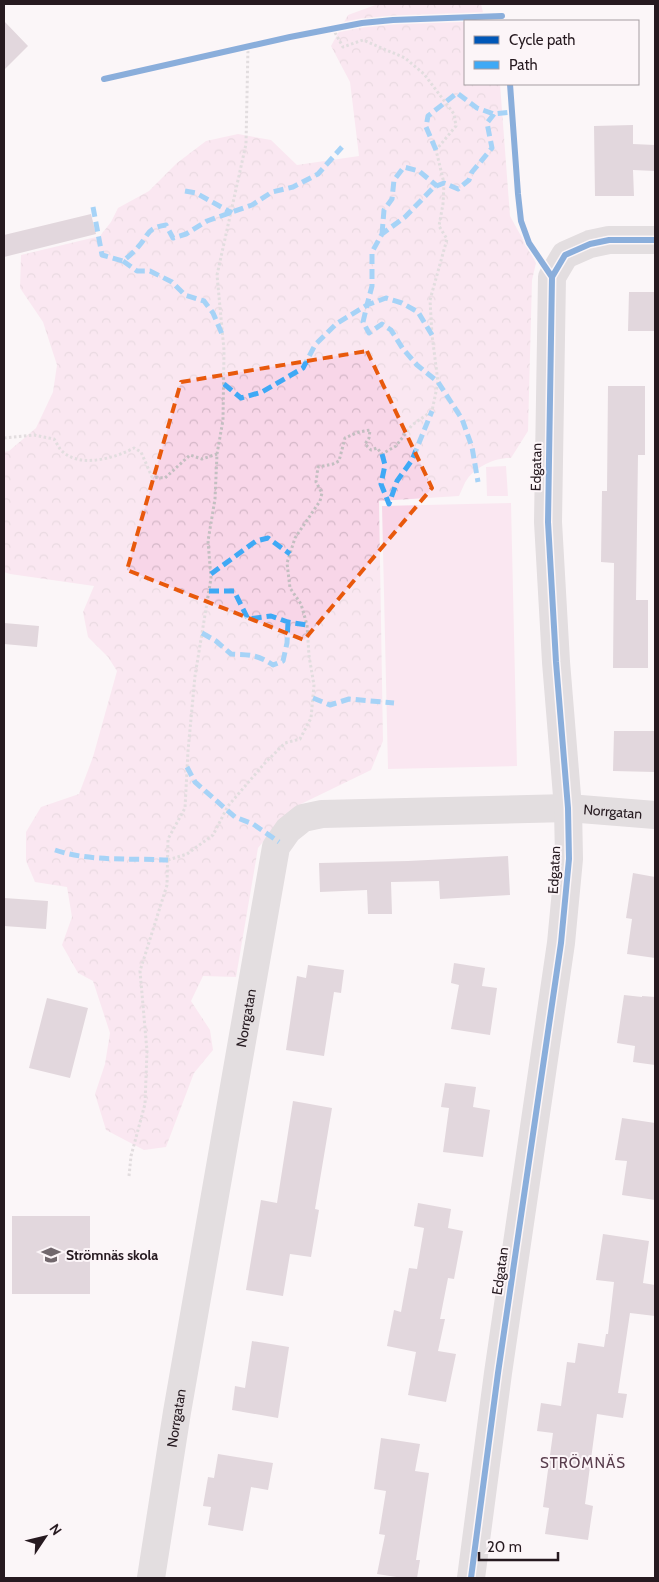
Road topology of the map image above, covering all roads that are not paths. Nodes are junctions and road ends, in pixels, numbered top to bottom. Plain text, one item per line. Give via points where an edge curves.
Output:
1 (655, 240) edge
2 (568, 808) junction
3 (655, 815) edge
4 (151, 1578) edge
5 (471, 1578) edge

1 - 2 street, Edgatan via 609,240 590,244 565,255 552,277 548,522
2 - 3 street, Norrgatan
2 - 4 street, Norrgatan via 322,814 303,818 288,830 276,847 178,1403
2 - 5 street, Edgatan via 569,859 561,943

